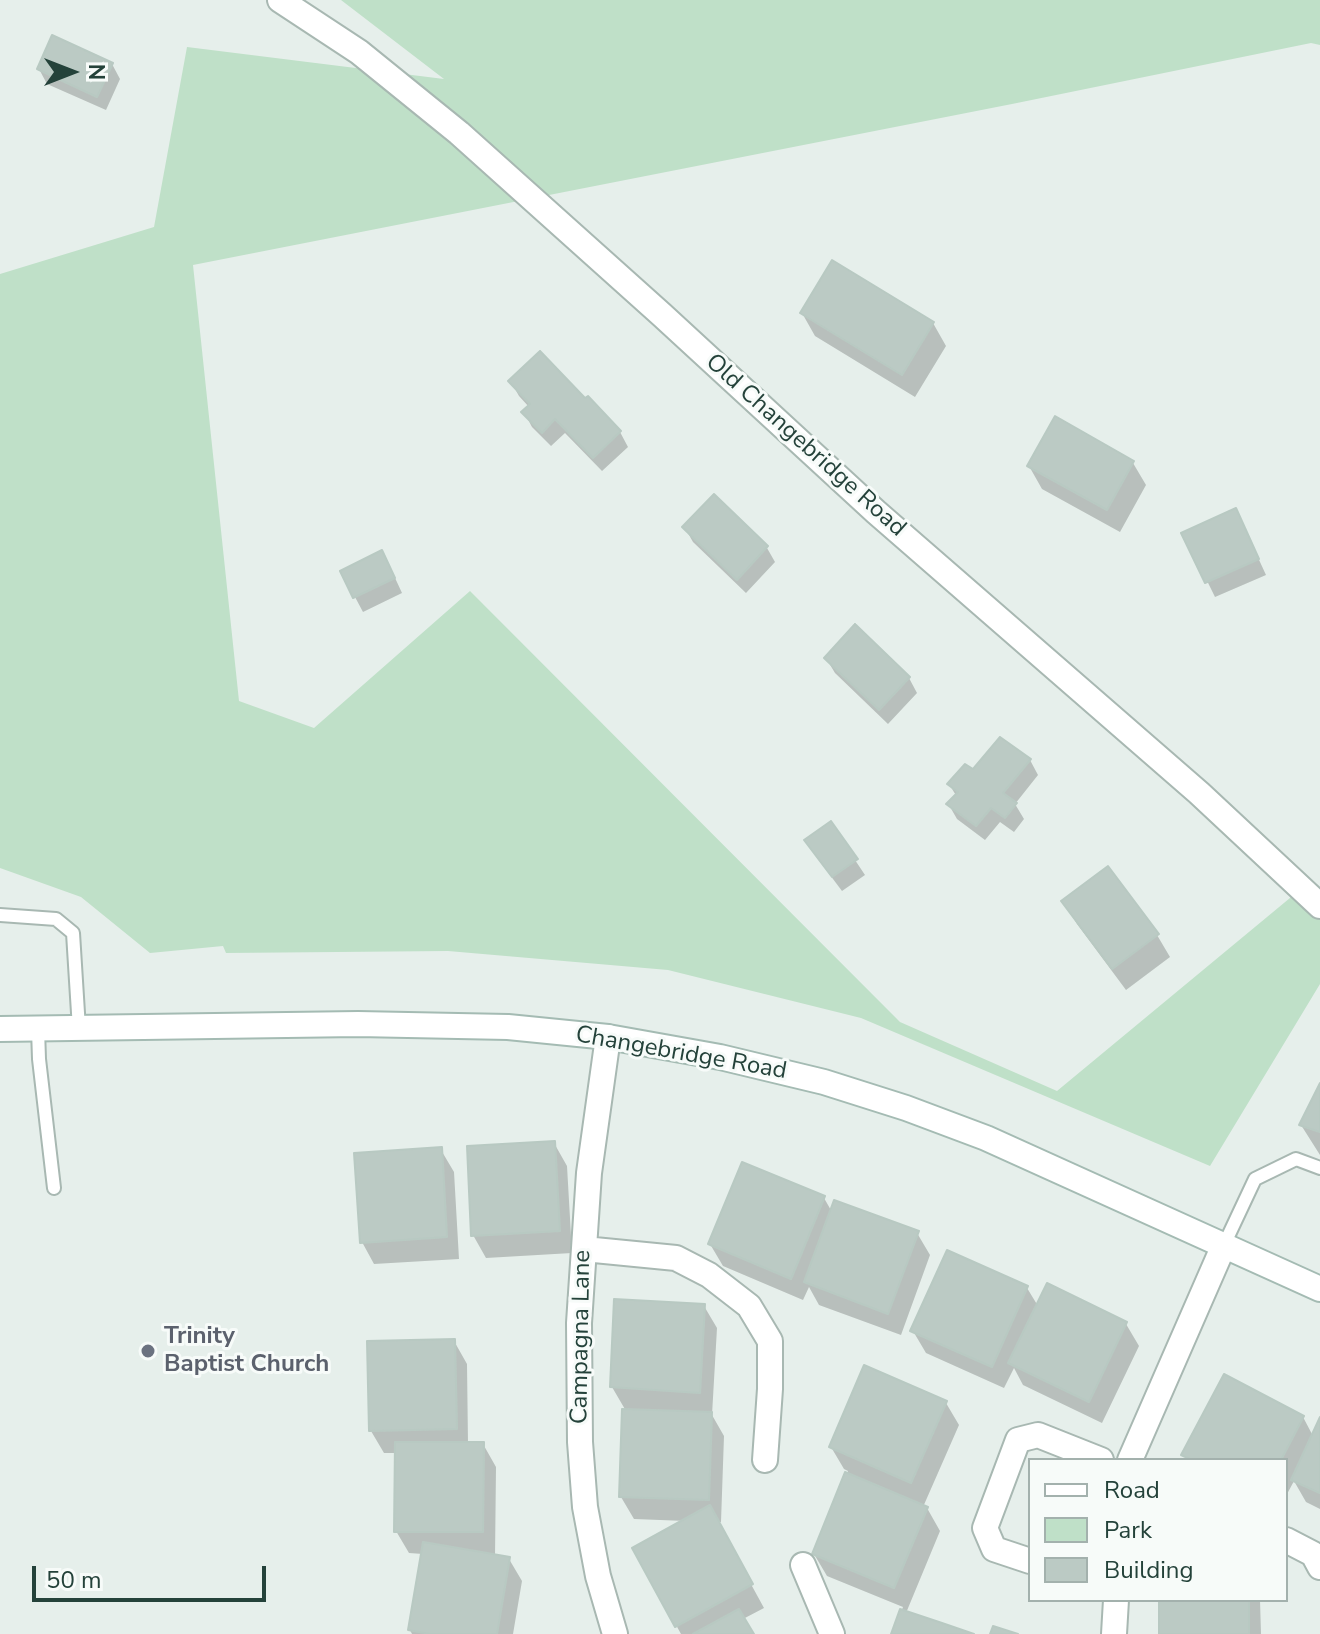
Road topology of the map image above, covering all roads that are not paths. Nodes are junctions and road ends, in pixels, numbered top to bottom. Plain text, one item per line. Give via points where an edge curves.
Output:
1 (280, 0) edge
2 (1320, 906) edge
3 (0, 915) edge
4 (0, 1029) edge
5 (38, 1029) junction
6 (79, 1029) junction
7 (608, 1037) junction
8 (1320, 1168) edge
9 (54, 1188) dead end
10 (1224, 1245) junction
11 (584, 1249) junction
12 (1320, 1289) edge
13 (1096, 1458) edge
14 (1131, 1458) edge
15 (765, 1460) dead end
16 (1288, 1541) edge
17 (1028, 1560) edge
18 (803, 1565) dead end
19 (1320, 1567) edge
20 (1116, 1602) edge
21 (615, 1634) edge
22 (832, 1634) edge
23 (1114, 1634) edge

1 - 2 street, Old Changebridge Road via 359,52 459,133
3 - 6 lane via 56,919 73,933
4 - 5 street, Changebridge Road
5 - 6 street, Changebridge Road
5 - 9 lane
6 - 7 street, Changebridge Road via 373,1024 508,1027
7 - 10 street, Changebridge Road via 720,1057 906,1108 986,1138
7 - 11 street, Campagna Lane
8 - 10 lane via 1296,1159 1255,1179
10 - 12 street, Changebridge Road
10 - 14 street
11 - 15 street via 676,1258 749,1306 770,1341
11 - 21 street, Campagna Lane via 579,1323 585,1507
13 - 17 street via 1038,1435 1018,1440 985,1528 994,1549
16 - 19 street via 1313,1554
18 - 22 street
20 - 23 street

